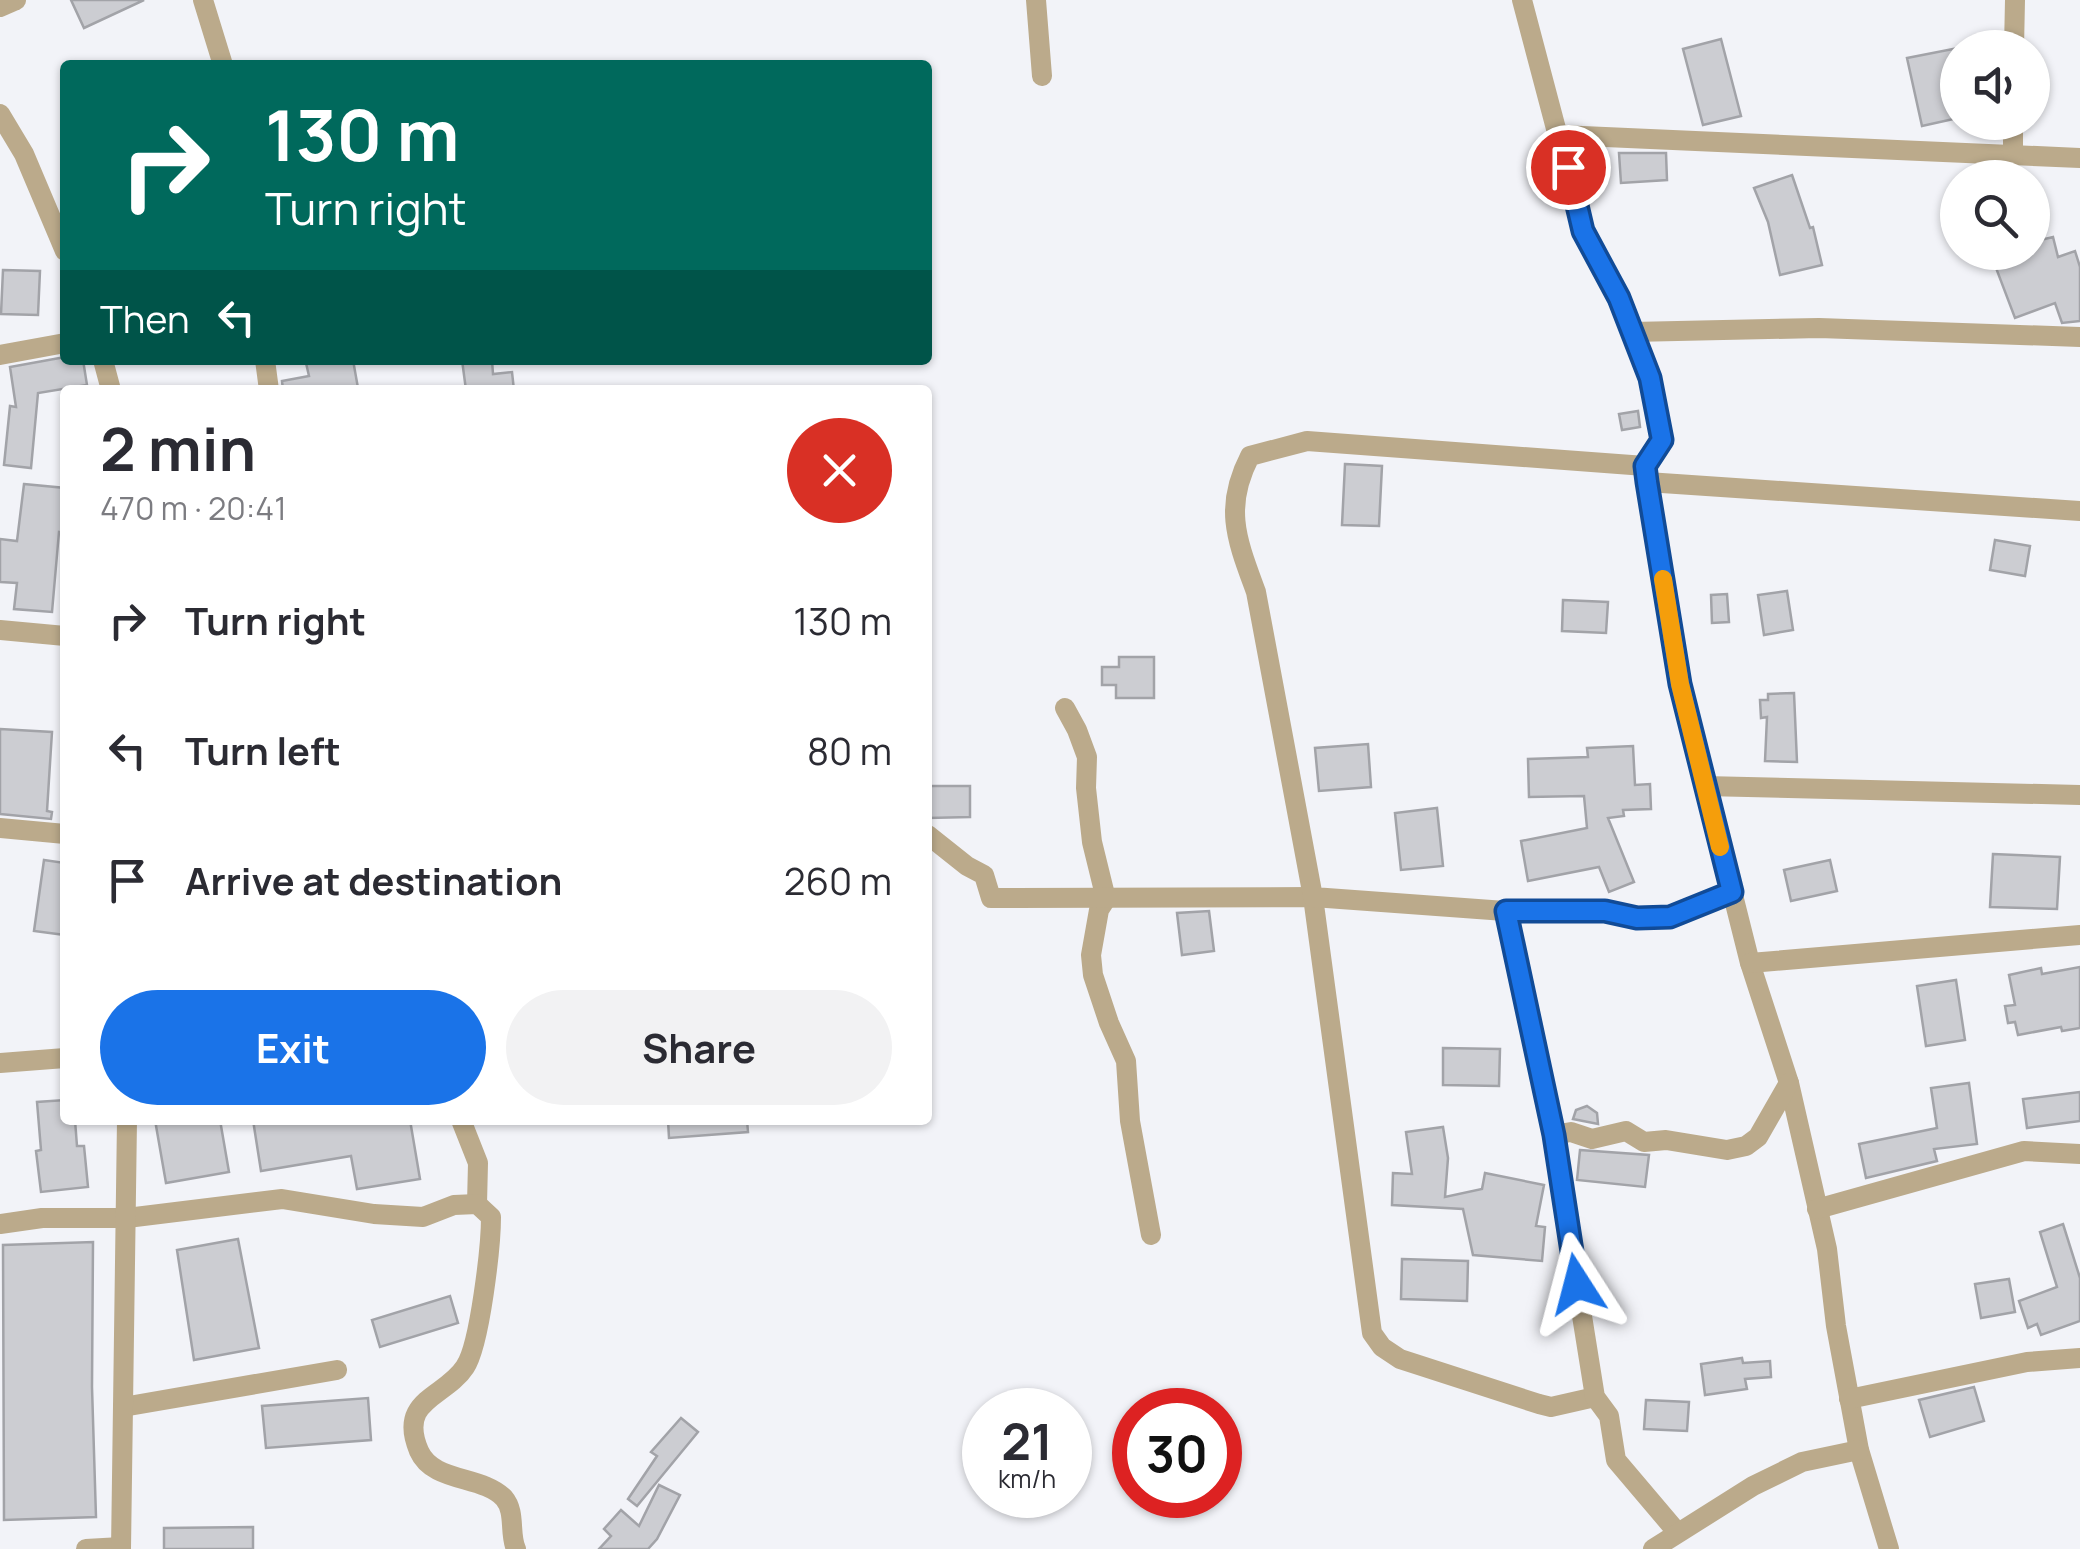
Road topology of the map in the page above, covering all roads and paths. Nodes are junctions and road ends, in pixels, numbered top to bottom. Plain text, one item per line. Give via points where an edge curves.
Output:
1 (16, 0) edge
2 (203, 0) edge
3 (1036, 0) edge
4 (2014, 0) edge
5 (1525, 1) edge
6 (0, 7) edge
7 (2014, 30) edge
8 (221, 60) edge
9 (1042, 76) dead end
10 (0, 114) edge
11 (1560, 136) junction
12 (2013, 140) edge
13 (2013, 157) junction
14 (2080, 158) edge
15 (60, 239) edge
16 (1632, 332) junction
17 (2080, 337) edge
18 (60, 344) edge
19 (0, 355) edge
20 (1646, 474) junction
21 (2080, 512) edge
22 (0, 630) edge
23 (60, 636) edge
24 (1064, 708) dead end
25 (1704, 786) junction
26 (2080, 795) edge
27 (0, 828) edge
28 (60, 834) edge
29 (932, 839) edge
30 (1732, 892) junction
31 (1313, 897) junction
32 (1106, 898) junction
33 (1506, 911) junction
34 (2080, 935) edge
35 (1750, 963) junction
36 (60, 1058) edge
37 (0, 1063) edge
38 (1789, 1083) junction
39 (127, 1125) edge
40 (462, 1125) edge
41 (1554, 1135) junction
42 (2080, 1154) edge
43 (477, 1204) junction
44 (1816, 1209) junction
45 (126, 1218) junction
46 (0, 1224) edge
47 (1151, 1234) dead end
48 (2080, 1358) edge
49 (337, 1370) dead end
50 (1595, 1397) junction
51 (1849, 1399) junction
52 (124, 1408) junction
53 (1859, 1450) junction
54 (1677, 1532) junction
55 (121, 1548) edge
56 (86, 1549) edge
57 (516, 1549) edge
58 (1653, 1549) edge
59 (1889, 1549) edge

1 - 6 street
2 - 8 street
3 - 9 street
4 - 7 street
5 - 11 street
10 - 15 street
11 - 13 street
11 - 16 street via 1583,231
12 - 13 street
13 - 14 street
16 - 17 street via 1820,328
16 - 20 street via 1650,378 1662,440
18 - 19 street
20 - 21 street
20 - 25 street
20 - 31 street via 1307,442 1250,456 1233,514 1256,592
22 - 23 street
24 - 32 street via 1087,757 1092,842
25 - 26 street
25 - 30 street
27 - 28 street
29 - 32 street via 984,875 992,898
30 - 33 street via 1670,917
30 - 35 street
31 - 32 street
31 - 33 street
31 - 50 street via 1372,1333 1400,1358 1539,1404
32 - 47 street via 1091,955 1126,1061
33 - 41 street
34 - 35 street
35 - 38 street
36 - 37 street
38 - 41 street via 1746,1146 1644,1142 1626,1130 1592,1139
38 - 44 street
39 - 45 street
40 - 43 street via 478,1162
41 - 50 street
42 - 44 street via 2024,1151
43 - 45 street via 423,1217 282,1198
43 - 57 street via 491,1217 491,1246 472,1349 465,1368 422,1404 414,1428 422,1458 433,1468 504,1498
44 - 51 street
45 - 46 street
45 - 52 street
48 - 51 street via 2026,1362
49 - 52 street
50 - 54 street via 1609,1416 1616,1460
51 - 53 street
52 - 55 street
53 - 54 street via 1802,1462
53 - 59 street
54 - 58 street
55 - 56 street

